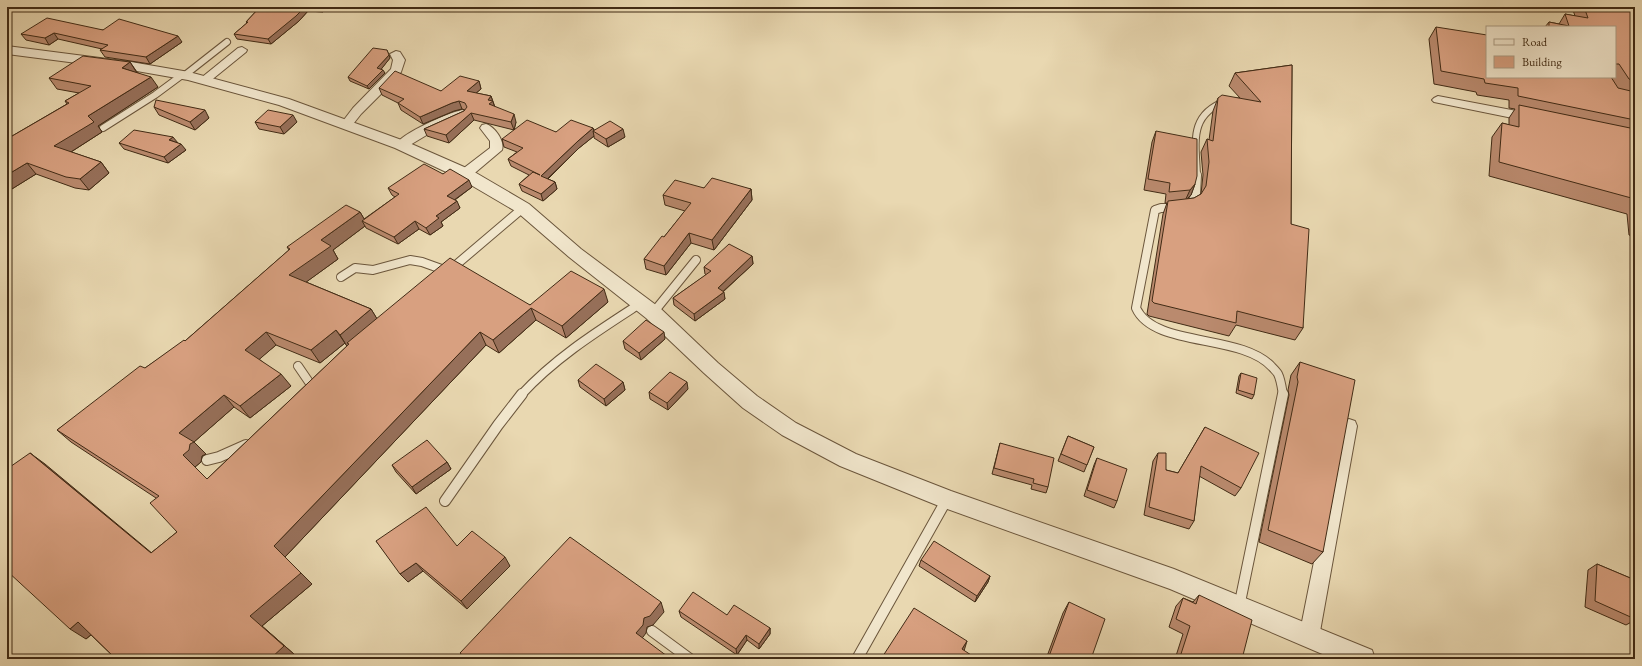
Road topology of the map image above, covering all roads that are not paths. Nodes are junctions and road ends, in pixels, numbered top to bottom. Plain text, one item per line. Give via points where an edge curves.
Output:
1 (227, 42) dead end
2 (7, 50) edge
3 (242, 50) dead end
4 (396, 54) dead end
5 (183, 75) junction
6 (206, 80) junction
7 (1235, 99) edge
8 (1438, 100) dead end
9 (462, 114) edge
10 (1546, 120) edge
11 (346, 125) junction
12 (103, 128) dead end
13 (486, 128) dead end
14 (401, 145) junction
15 (464, 174) junction
16 (523, 208) junction
17 (696, 260) dead end
18 (341, 278) dead end
19 (647, 308) junction
20 (298, 366) dead end
21 (311, 385) edge
22 (1349, 426) edge
23 (255, 439) edge
24 (207, 460) dead end
25 (947, 499) junction
26 (444, 501) dead end
27 (1239, 608) junction
28 (652, 631) dead end
29 (1309, 637) junction
30 (690, 659) edge
31 (857, 659) edge
32 (1362, 659) edge

1 - 5 lane
2 - 5 street
3 - 6 street
4 - 11 street via 399,60 397,70
5 - 6 street
5 - 12 lane
6 - 11 street via 284,102
7 - 27 lane via 1215,104 1201,117 1197,142 1198,193 1195,201 1186,208 1155,210 1136,308 1140,317 1148,324 1162,330 1251,352 1266,361 1278,374 1283,394
8 - 10 street
9 - 14 street via 423,129
11 - 14 street
13 - 15 street via 498,146
14 - 15 street
15 - 16 street
16 - 18 lane via 445,274 422,262 410,260 373,270 355,268
16 - 19 street via 575,253
17 - 19 lane
19 - 25 street via 750,402 789,430 848,460
19 - 26 lane via 567,351 533,381 501,420
20 - 21 lane
22 - 29 street
23 - 24 lane via 238,449
25 - 27 street via 1174,580
25 - 31 lane
27 - 29 street
28 - 30 lane
29 - 32 street

